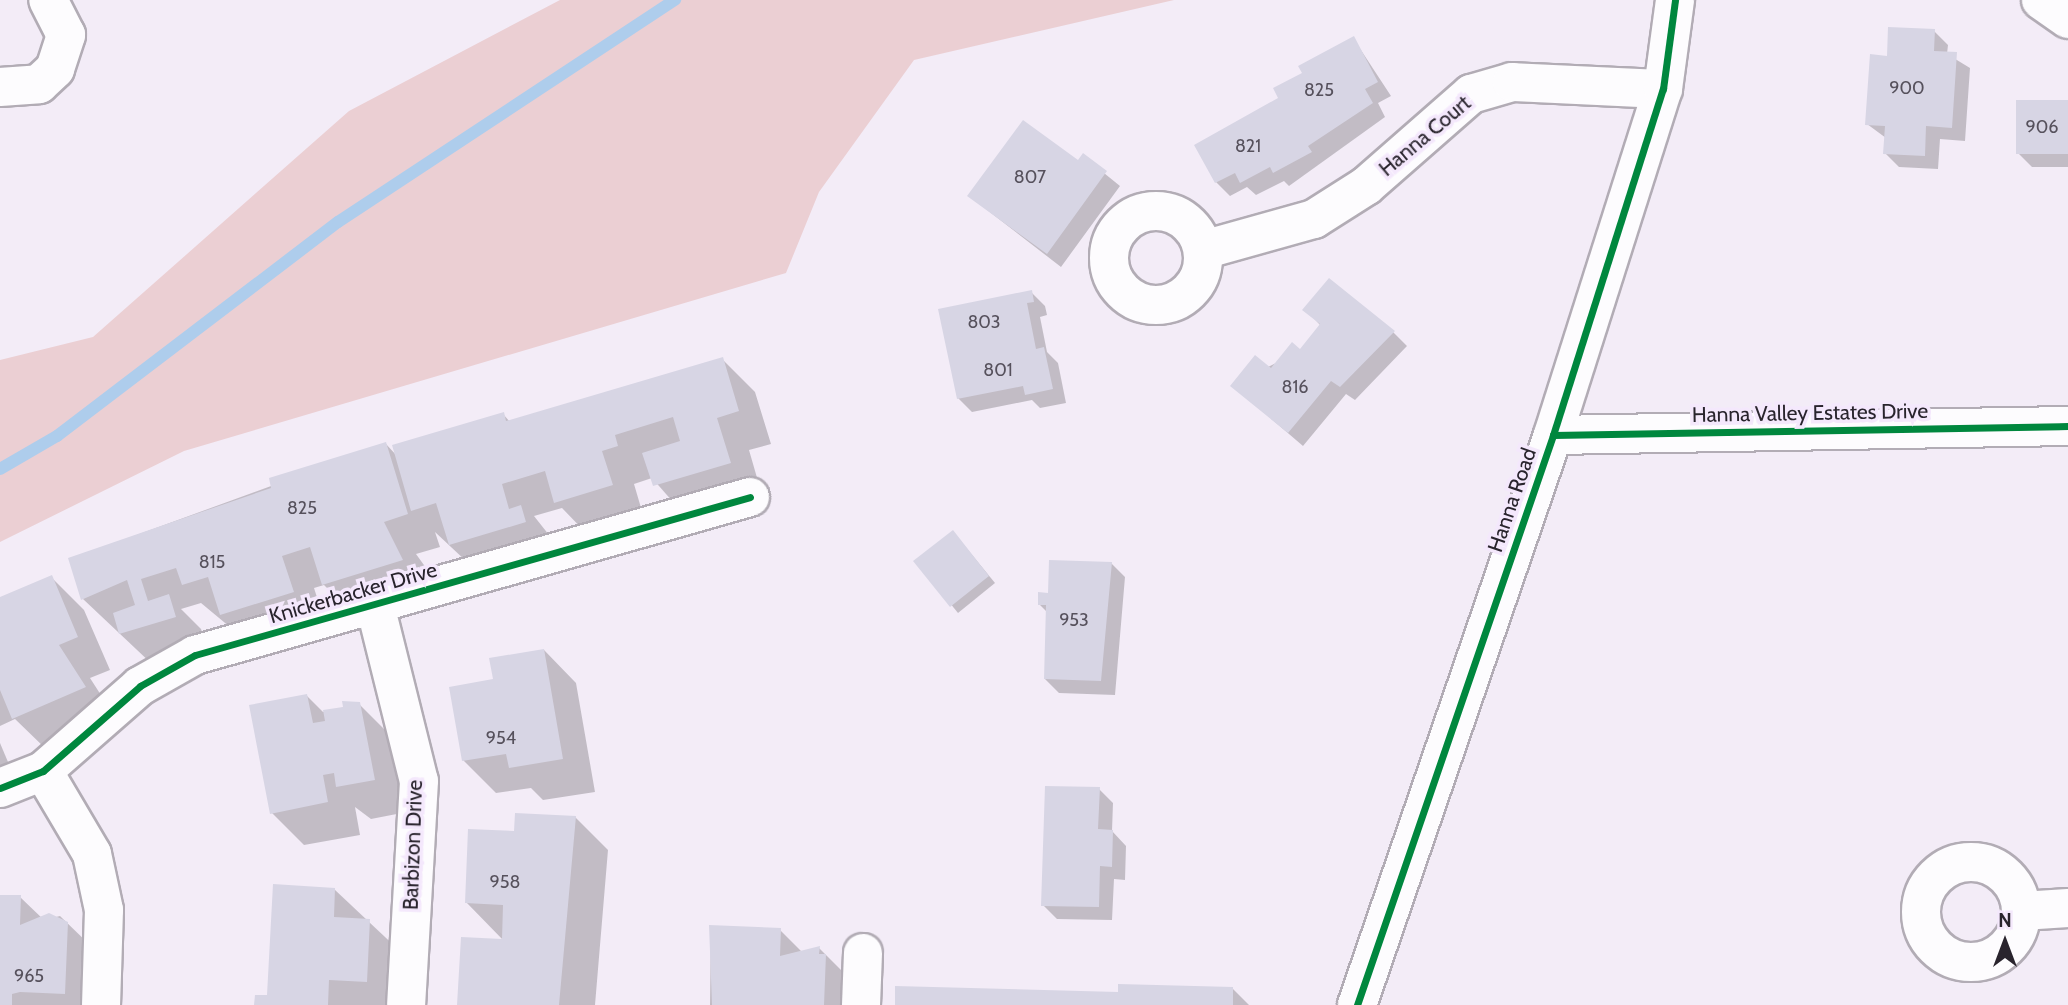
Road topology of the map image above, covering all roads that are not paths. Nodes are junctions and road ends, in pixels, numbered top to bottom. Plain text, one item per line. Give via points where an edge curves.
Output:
1 (48, 0) edge
2 (1675, 0) edge
3 (2041, 0) edge
4 (2068, 19) edge
5 (0, 87) edge
6 (1663, 89) junction
7 (1203, 250) dead end
8 (2068, 426) edge
9 (1553, 435) junction
10 (750, 497) dead end
11 (375, 606) junction
12 (43, 771) junction
13 (0, 788) edge
14 (2068, 908) edge
15 (2022, 911) dead end
16 (863, 953) dead end
17 (101, 1005) edge
18 (406, 1005) edge
19 (862, 1005) edge
20 (1357, 1005) edge

1 - 5 street via 66,35 55,69 39,85
2 - 6 street, Hanna Road
3 - 4 street
6 - 7 street, Hanna Court via 1512,82 1471,94 1366,186 1314,219
6 - 9 street, Hanna Road
8 - 9 street, Hanna Valley Estates Drive
9 - 20 street, Hanna Road
10 - 11 street, Knickerbacker Drive
11 - 12 street, Knickerbacker Drive via 195,655 140,686
11 - 18 street, Barbizon Drive via 419,781
12 - 13 street, Knickerbacker Drive
12 - 17 street via 92,854 104,910
14 - 15 street
16 - 19 street

